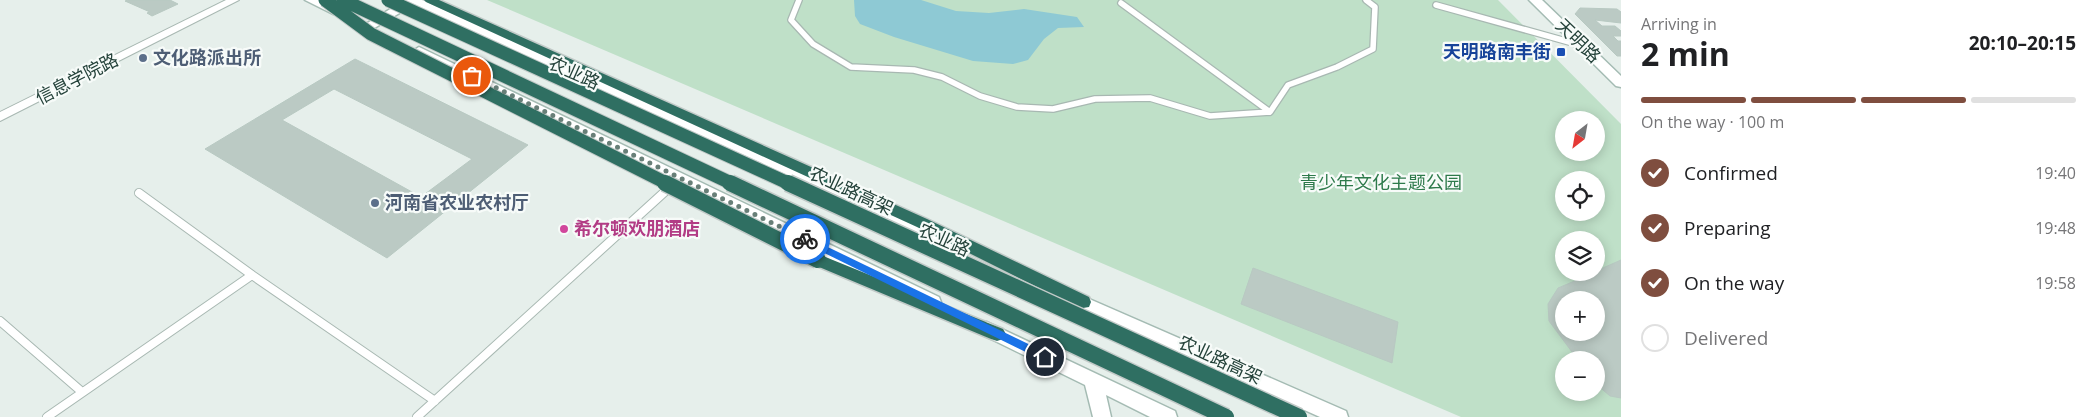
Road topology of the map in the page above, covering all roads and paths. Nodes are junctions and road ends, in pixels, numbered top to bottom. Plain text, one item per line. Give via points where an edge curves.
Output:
1 (234, 0) edge
2 (311, 0) edge
3 (325, 0) edge
4 (343, 0) edge
5 (388, 0) edge
6 (412, 0) edge
7 (430, 0) edge
8 (799, 0) edge
9 (1366, 0) edge
10 (1535, 0) edge
11 (1121, 3) dead end
12 (1436, 5) dead end
13 (367, 27) junction
14 (1583, 46) junction
15 (1621, 83) edge
16 (1270, 112) junction
17 (0, 117) edge
18 (679, 178) junction
19 (139, 193) dead end
20 (252, 275) junction
21 (1083, 302) junction
22 (0, 321) edge
23 (997, 334) junction
24 (1094, 380) junction
25 (82, 392) junction
26 (435, 401) junction
27 (47, 417) edge
28 (417, 417) edge
29 (1102, 417) edge
30 (1168, 417) edge
31 (1226, 417) edge
32 (1299, 417) edge
33 (1339, 417) edge

1 - 17 street, 信息学院路
2 - 13 street
3 - 23 highway, bridge via 370,34 818,260
4 - 31 highway, bridge
5 - 32 highway, 农业路高架, bridge
6 - 13 street
6 - 21 street, 农业路
7 - 21 highway via 922,223
8 - 16 lane via 791,20 813,44 851,67 914,70 942,77 980,96 1017,107 1053,109 1095,99 1150,98 1210,116
9 - 16 lane via 1375,7 1373,49 1337,67 1288,85
10 - 14 street, 天明路
11 - 16 lane
12 - 14 lane
13 - 18 street
14 - 15 street, 天明路
18 - 23 street
18 - 26 lane
19 - 20 lane
20 - 25 lane
20 - 26 lane
21 - 33 street, 农业路
22 - 25 lane
23 - 24 street
24 - 29 street
24 - 30 street
25 - 27 lane
26 - 28 lane

